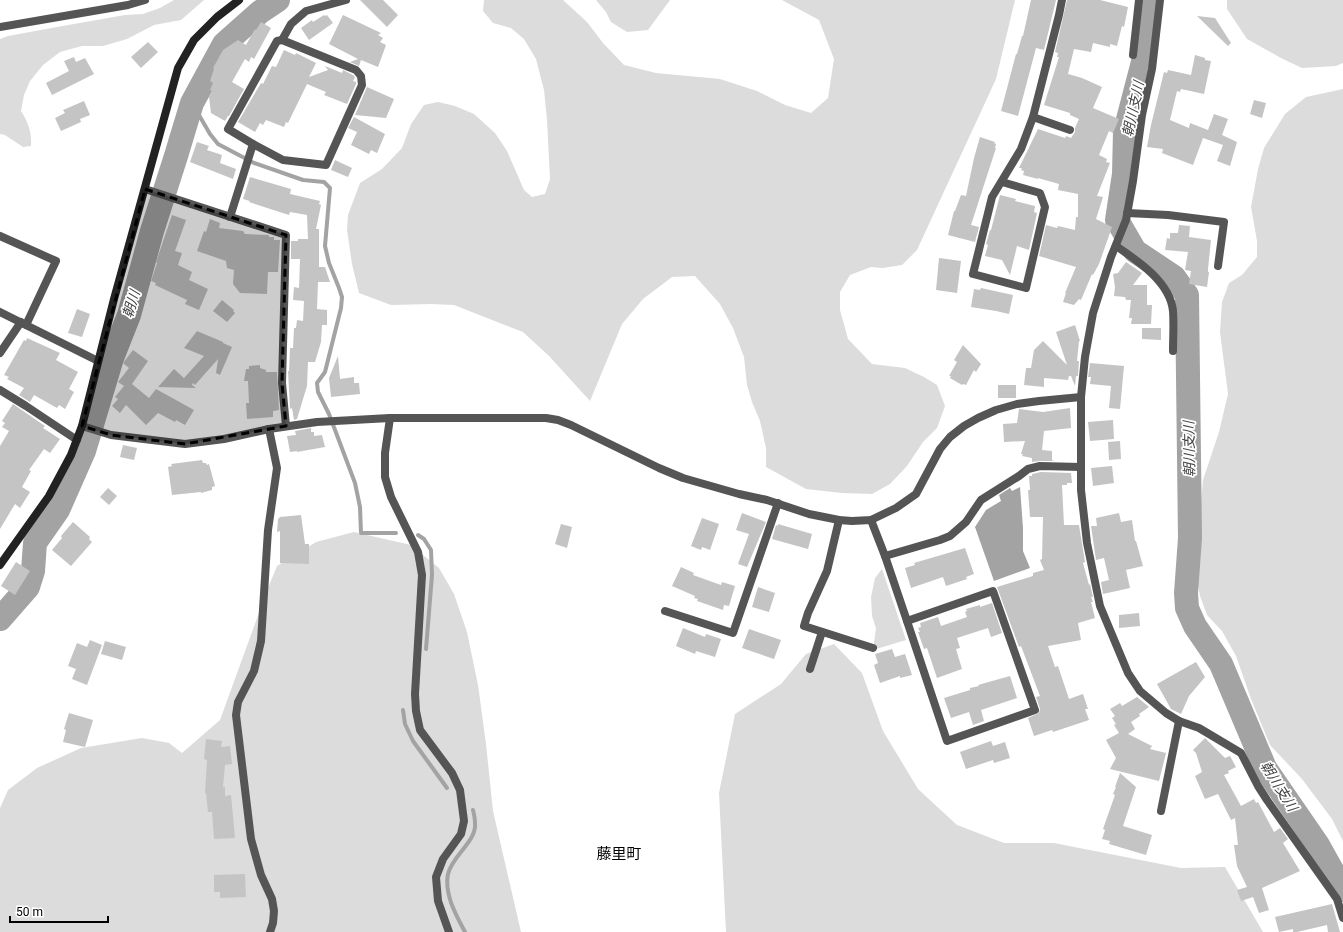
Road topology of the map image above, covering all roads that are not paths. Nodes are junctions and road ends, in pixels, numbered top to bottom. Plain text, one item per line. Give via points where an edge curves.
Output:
1 (145, 0) edge
2 (239, 0) edge
3 (346, 0) edge
4 (1062, 0) edge
5 (1139, 0) edge
6 (1160, 0) edge
7 (0, 28) edge
8 (282, 40) junction
9 (1134, 55) dead end
10 (1033, 117) junction
11 (1070, 130) dead end
12 (252, 148) junction
13 (1002, 182) junction
14 (145, 189) junction
15 (230, 217) junction
16 (1127, 217) junction
17 (0, 236) edge
18 (1116, 246) junction
19 (1218, 266) dead end
20 (0, 312) edge
21 (24, 324) junction
22 (1173, 351) dead end
23 (0, 353) edge
24 (98, 361) junction
25 (0, 390) edge
26 (1082, 397) junction
27 (390, 418) junction
28 (286, 426) junction
29 (85, 427) junction
30 (269, 429) junction
31 (77, 440) junction
32 (1081, 467) junction
33 (778, 503) junction
34 (839, 520) junction
35 (870, 520) junction
36 (885, 556) junction
37 (1, 561) edge
38 (665, 611) dead end
39 (907, 621) junction
40 (822, 632) junction
41 (873, 648) dead end
42 (810, 670) dead end
43 (1179, 721) junction
44 (1161, 811) dead end
45 (1343, 918) edge
46 (270, 932) edge
47 (449, 932) edge

1 - 7 street
2 - 14 street via 194,40 178,68
3 - 8 street via 306,11 291,24
4 - 10 street
5 - 9 street
6 - 16 street via 1152,69 1142,115
8 - 12 street via 277,42 228,129
8 - 12 street via 356,70 361,76 362,85 326,166 283,160
10 - 11 street
10 - 13 street via 1020,149
12 - 15 street
13 - 13 street via 992,197 973,274 1026,288 1045,207 1040,193
14 - 15 street
14 - 24 street
15 - 28 street via 286,235 282,384
16 - 18 street
16 - 19 street via 1168,215 1224,222
17 - 21 street via 56,261
18 - 22 street via 1159,280 1165,288 1173,310
18 - 26 street via 1093,313 1085,357
20 - 21 street
21 - 23 street
21 - 24 street
24 - 29 street
25 - 31 street
26 - 32 street
26 - 35 street via 1017,404 996,410 964,426 940,449 916,494 896,508
27 - 28 street
27 - 33 street via 558,420 683,478
27 - 47 street via 385,453 385,477 391,497 418,552 422,575 416,711 420,730 452,773 460,790 464,821 461,834 443,859 436,876 438,901
28 - 30 street
29 - 30 street via 126,437 185,444
29 - 31 street
30 - 46 street via 277,468 268,530 261,641 254,671 238,702 236,715 252,839 274,911
31 - 37 street via 49,496
32 - 36 street via 1040,466 1028,470 981,500 966,522 950,536
32 - 43 street via 1087,543 1100,606 1128,673 1140,691
33 - 34 street via 809,514
33 - 38 street via 733,633
34 - 35 street
34 - 40 street via 827,571 804,626
35 - 36 street
36 - 39 street
39 - 39 street via 993,591 1035,710 947,741
40 - 41 street
40 - 42 street
43 - 44 street
43 - 45 street via 1199,728 1241,753 1267,800 1337,899

